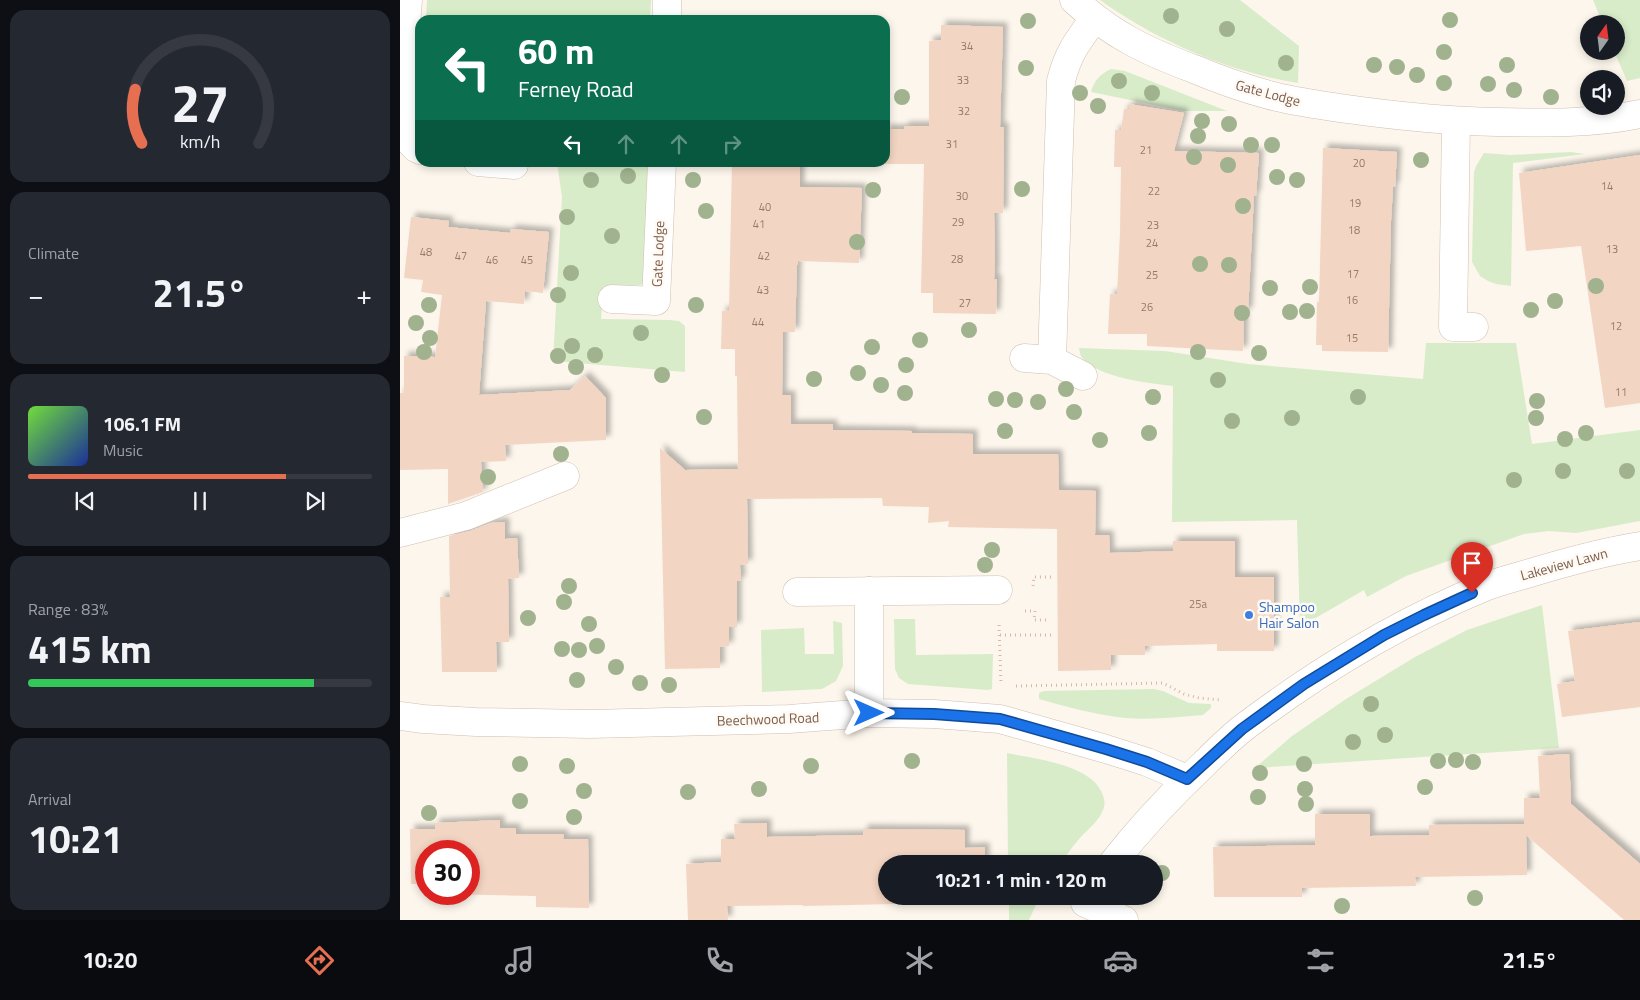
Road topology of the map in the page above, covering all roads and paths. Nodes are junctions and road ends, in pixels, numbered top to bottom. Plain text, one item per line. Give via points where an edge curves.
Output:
1 (408, 0) edge
2 (667, 0) edge
3 (1074, 0) edge
4 (667, 15) edge
5 (1094, 19) junction
6 (1640, 114) edge
7 (1456, 121) junction
8 (415, 147) edge
9 (662, 167) edge
10 (612, 299) dead end
11 (1474, 328) dead end
12 (1024, 358) dead end
13 (1052, 360) junction
14 (1083, 376) dead end
15 (565, 476) dead end
16 (400, 533) edge
17 (1640, 546) edge
18 (998, 590) joint
19 (869, 591) junction
20 (797, 592) dead end
21 (1051, 635) dead end
22 (999, 636) junction
23 (1001, 686) junction
24 (1227, 700) dead end
25 (869, 713) junction
26 (400, 716) edge
27 (1000, 719) junction
28 (1187, 779) junction
29 (1119, 855) edge
30 (1083, 907) edge
31 (1124, 920) edge

1 - 8 street via 401,88 403,126 407,139
2 - 4 street
3 - 5 street, Gate Lodge
5 - 7 street, Gate Lodge via 1130,42 1170,60 1270,95 1393,116
5 - 13 street via 1074,45 1061,81
6 - 7 street, Gate Lodge via 1585,122
7 - 11 street via 1453,327
9 - 10 street, Gate Lodge via 656,301
12 - 13 street
13 - 14 street
15 - 16 street via 466,516
17 - 28 street, Lakeview Lawn via 1555,565 1488,586 1384,635 1304,684 1242,729
18 - 19 street
18 - 22 path
19 - 20 street
19 - 25 street
21 - 22 path
22 - 23 path
23 - 24 path via 1163,683 1199,698
23 - 27 path
25 - 26 street, Beechwood Road via 790,719 590,724 476,722
25 - 27 street, Beechwood Road
27 - 28 street, Beechwood Road via 1147,762
28 - 29 street, Lakeview Lawn
30 - 31 street

